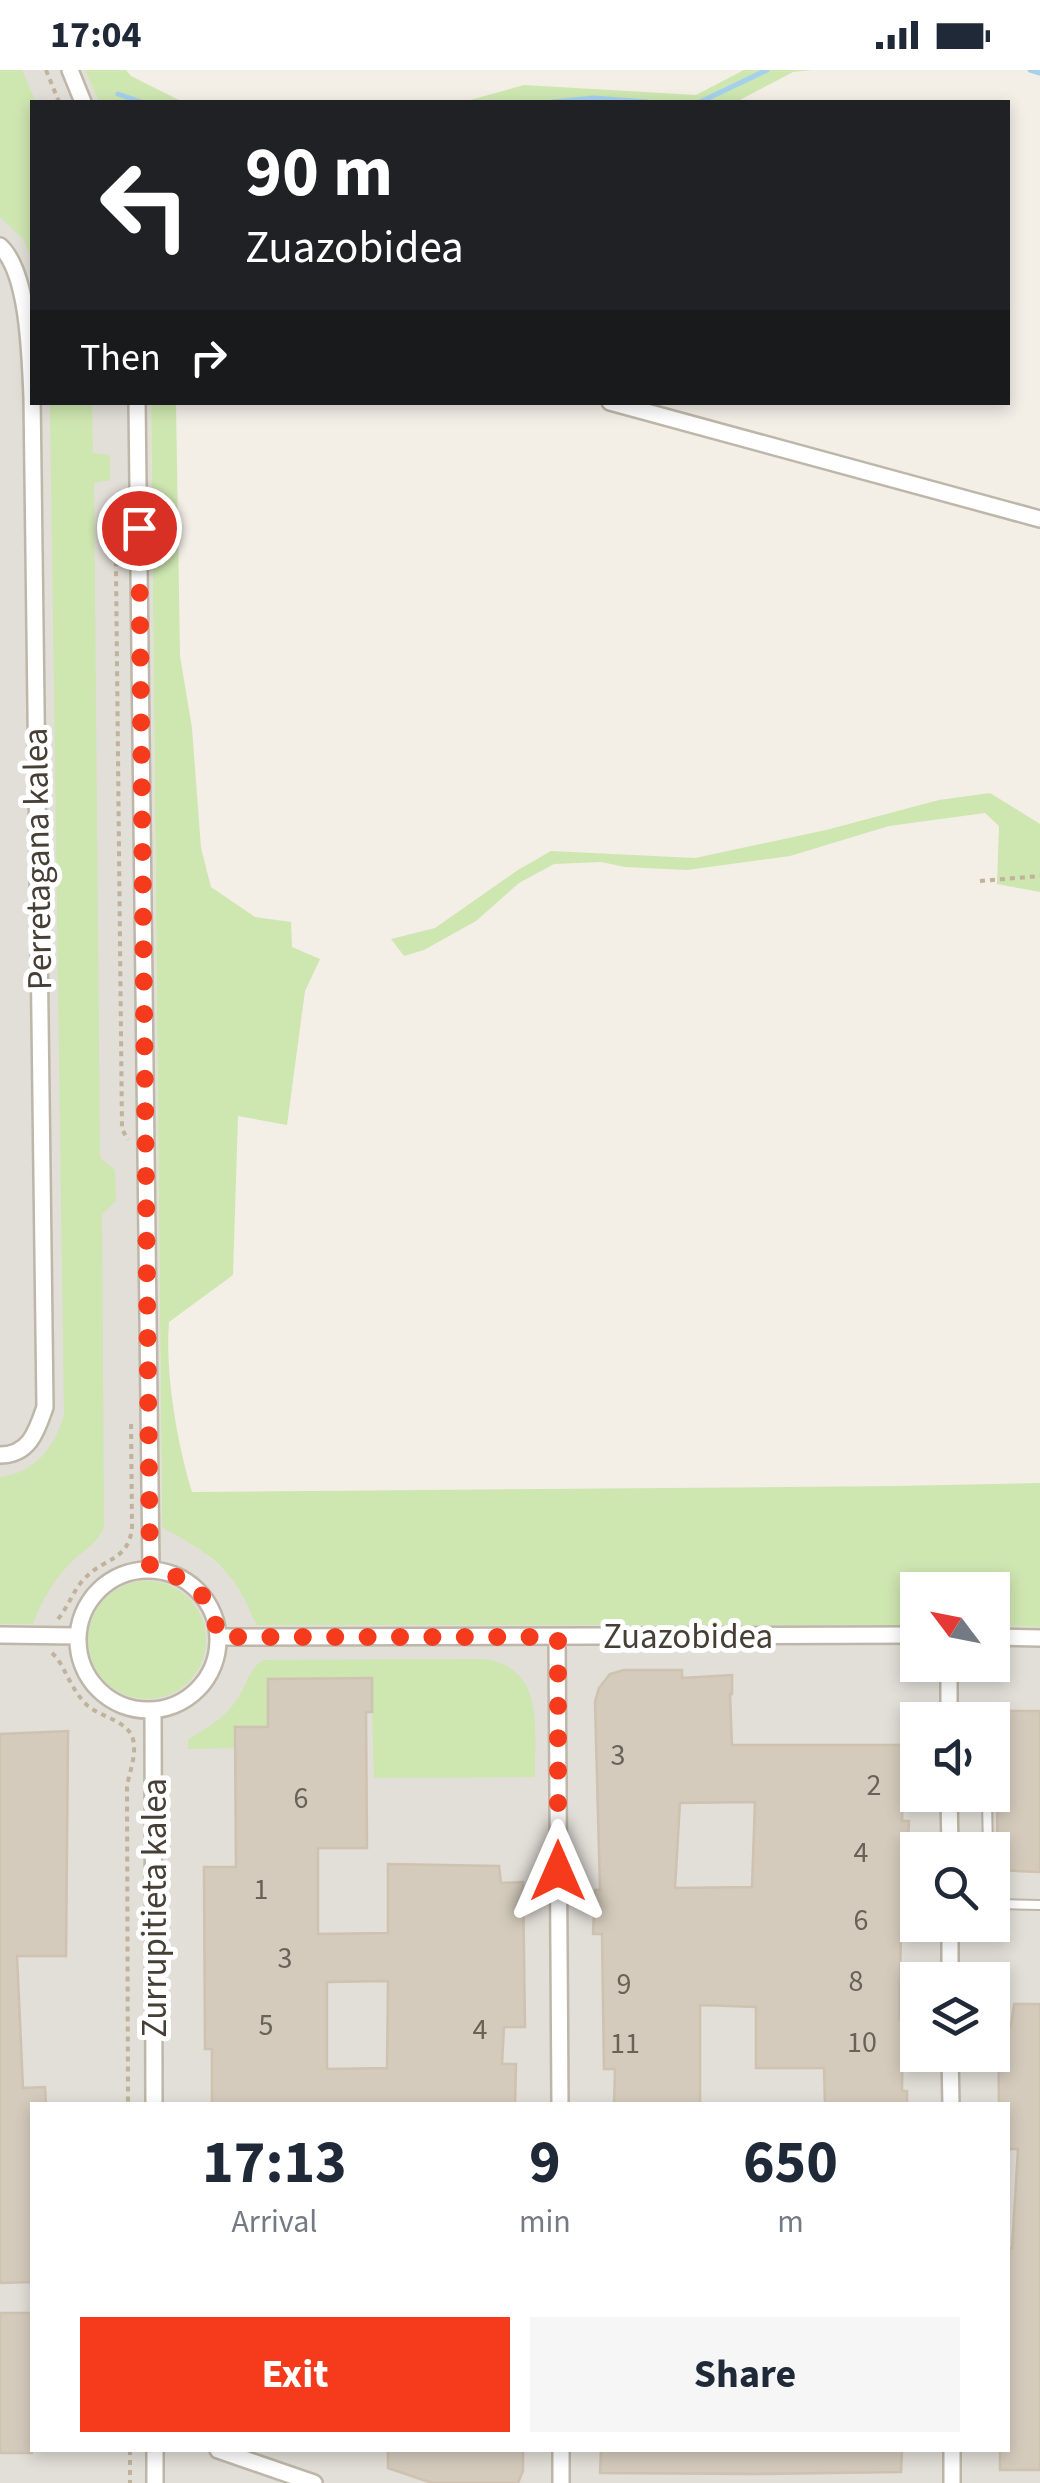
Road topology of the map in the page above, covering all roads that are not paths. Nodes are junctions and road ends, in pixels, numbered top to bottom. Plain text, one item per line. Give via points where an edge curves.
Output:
1 (70, 70) edge
2 (82, 100) edge
3 (0, 246) edge
4 (30, 370) edge
5 (32, 405) edge
6 (137, 405) edge
7 (621, 405) edge
8 (1040, 519) edge
9 (0, 1455) edge
10 (150, 1570) junction
11 (0, 1635) edge
12 (77, 1636) junction
13 (900, 1636) edge
14 (218, 1637) junction
15 (558, 1637) junction
16 (1010, 1637) edge
17 (1040, 1638) edge
18 (153, 1711) junction
19 (1010, 1904) edge
20 (1040, 1905) edge
21 (950, 2072) edge
22 (154, 2102) edge
23 (560, 2102) edge
24 (951, 2102) edge
25 (155, 2452) edge
26 (224, 2452) edge
27 (561, 2452) edge
28 (952, 2452) edge
29 (155, 2483) edge
30 (314, 2483) edge
31 (561, 2483) edge
32 (952, 2483) edge

1 - 2 street
3 - 4 street, Perretagana kalea via 17,274
5 - 9 street, Perretagana kalea via 45,1407 33,1440
6 - 10 street
7 - 8 street
10 - 12 street via 109,1581 82,1614
10 - 14 street via 168,1572 198,1590
11 - 12 street
12 - 18 street via 83,1670 104,1697
13 - 15 street, Zuazobidea
14 - 15 street, Zuazobidea
14 - 18 street via 201,1688
15 - 23 street
16 - 17 street
18 - 22 street, Zurrupitieta kalea
19 - 20 lane
21 - 24 street
25 - 29 street
26 - 30 street
27 - 31 street
28 - 32 street

